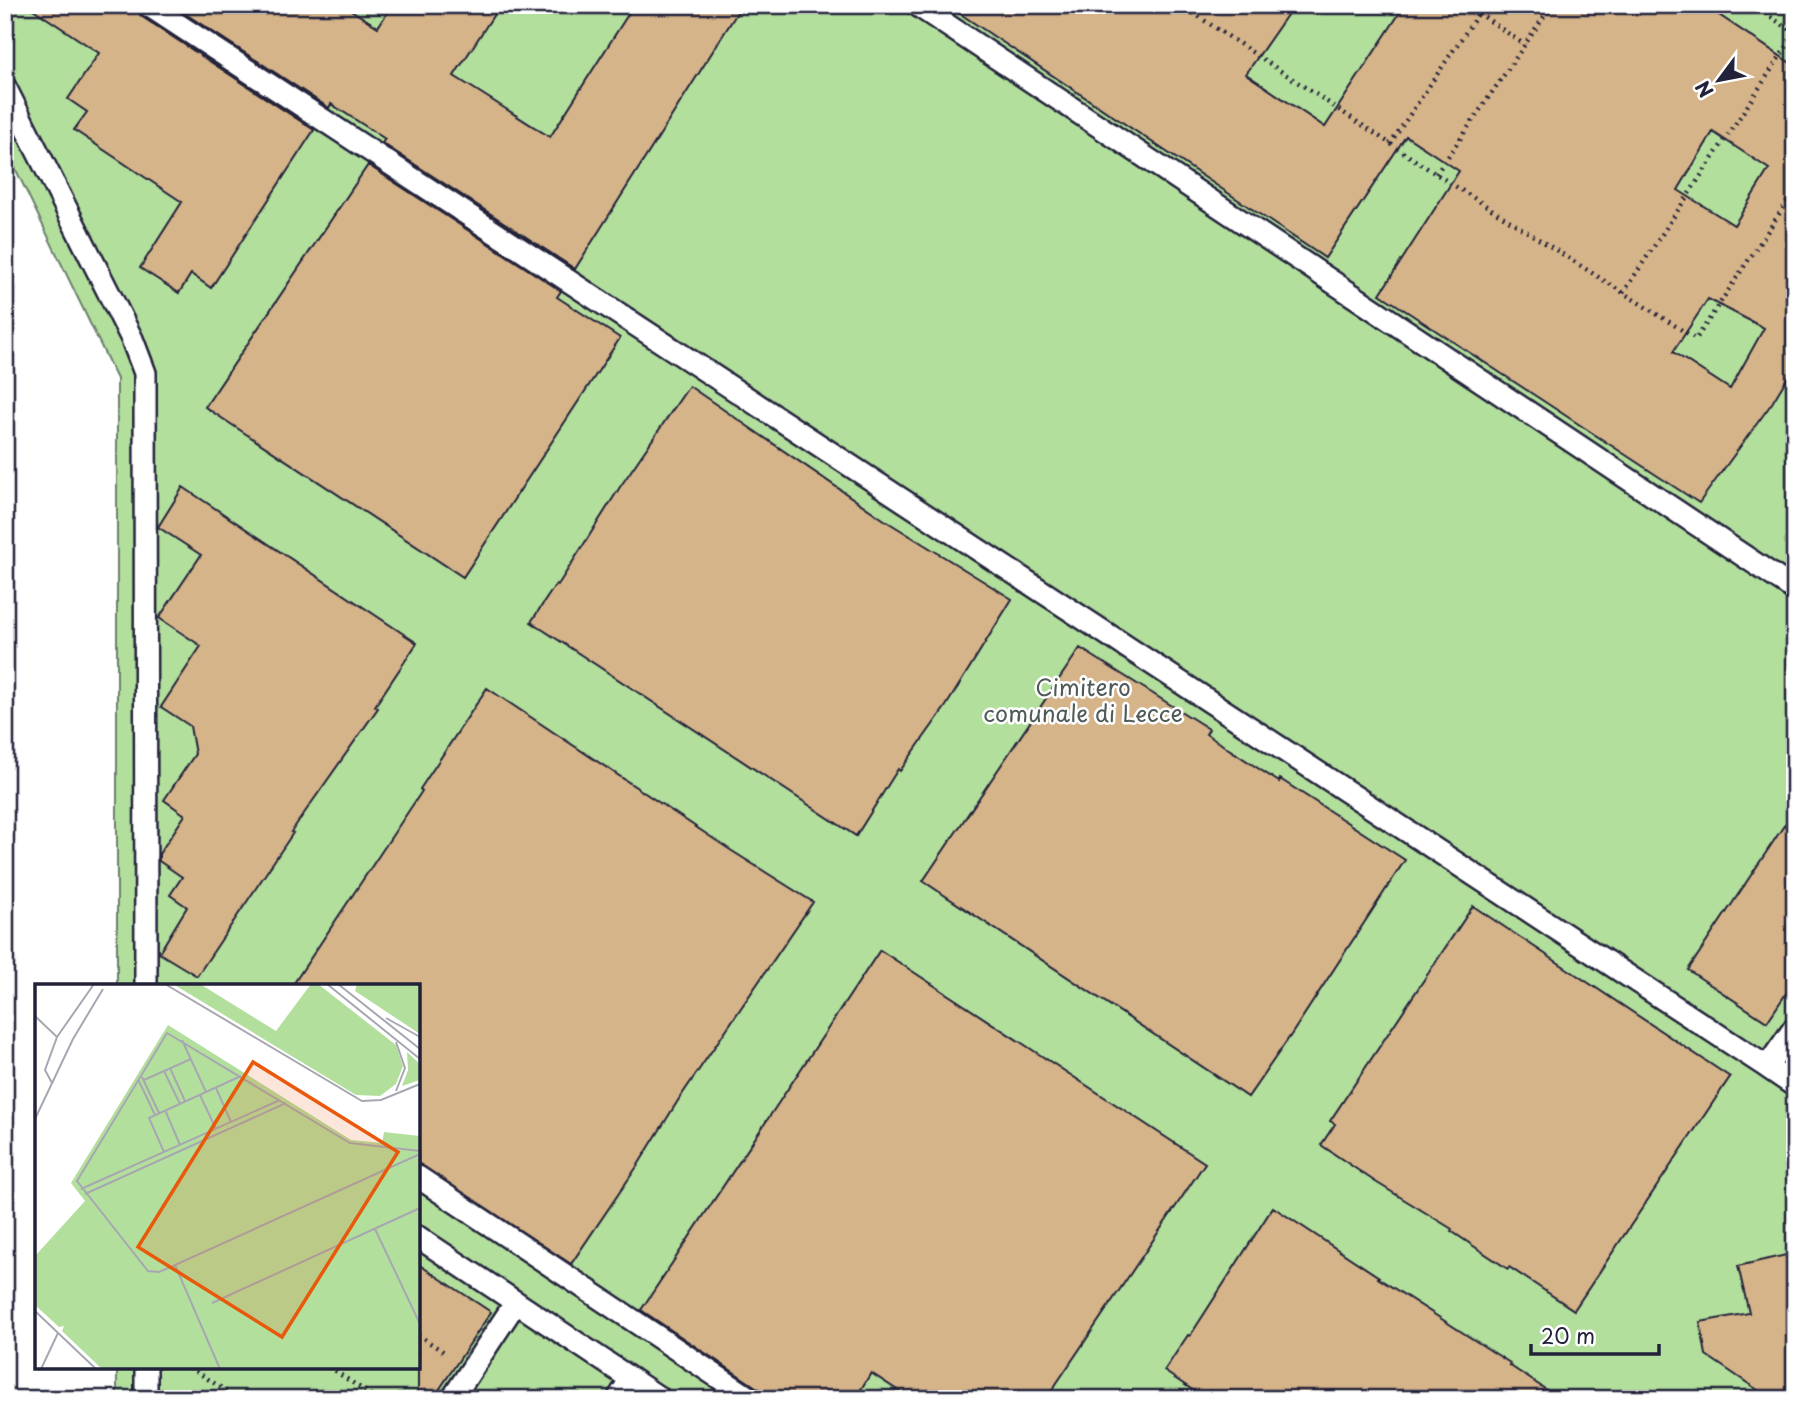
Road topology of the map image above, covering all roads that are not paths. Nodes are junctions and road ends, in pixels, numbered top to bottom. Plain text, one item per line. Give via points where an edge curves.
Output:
1 (148, 5) edge
2 (917, 5) edge
3 (5, 87) edge
4 (1795, 590) edge
5 (146, 984) edge
6 (1795, 1027) edge
7 (1768, 1067) junction
8 (1795, 1086) edge
9 (420, 1178) edge
10 (420, 1238) edge
11 (516, 1302) junction
12 (146, 1369) edge
13 (631, 1379) junction
14 (146, 1399) edge
15 (452, 1399) edge
16 (618, 1399) edge
17 (662, 1399) edge
18 (751, 1399) edge

1 - 7 lane
2 - 4 lane
3 - 5 lane via 145,373
6 - 7 lane
7 - 8 lane
9 - 18 lane
10 - 11 lane
11 - 13 lane
11 - 15 lane
12 - 14 lane
13 - 16 lane
13 - 17 lane

